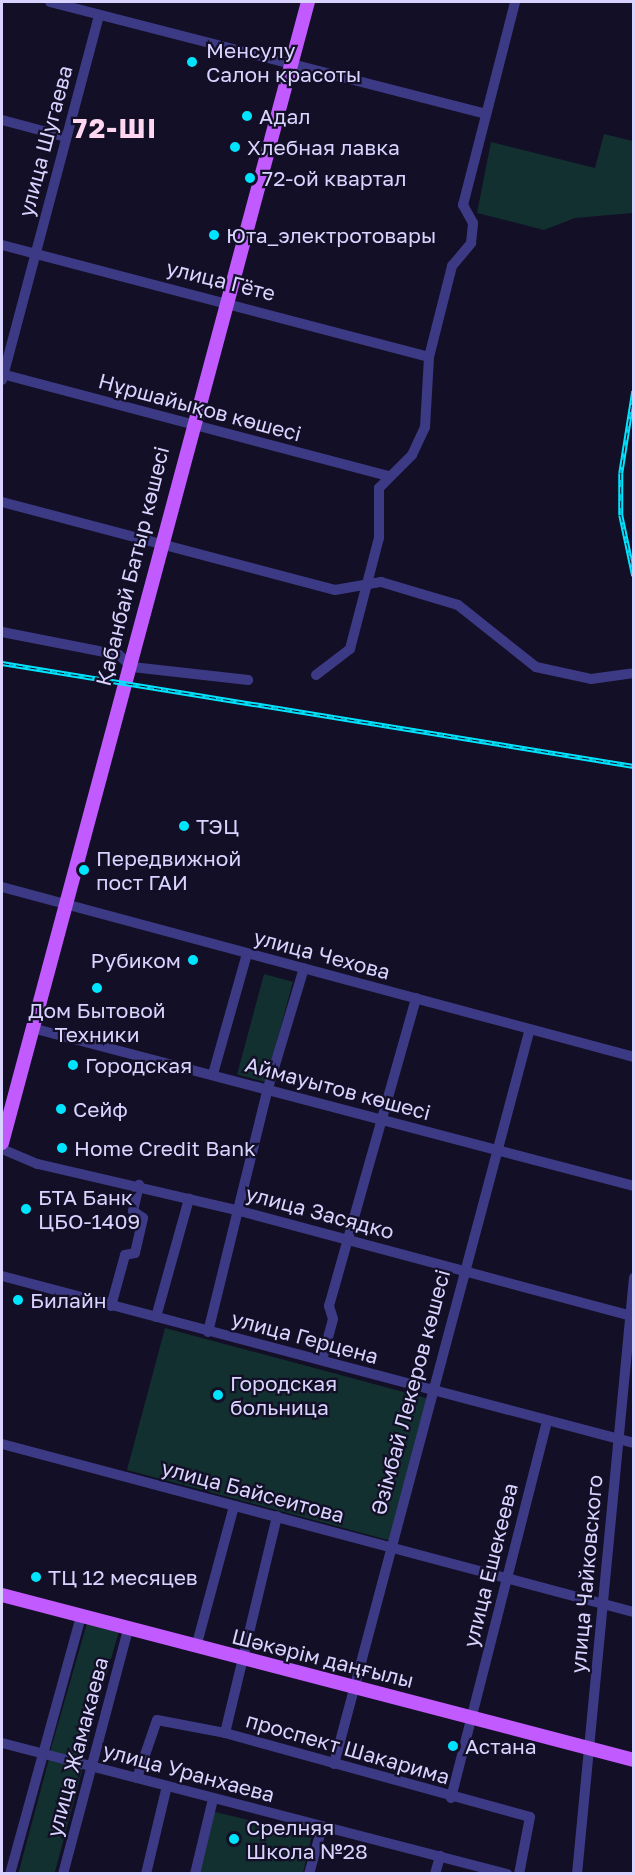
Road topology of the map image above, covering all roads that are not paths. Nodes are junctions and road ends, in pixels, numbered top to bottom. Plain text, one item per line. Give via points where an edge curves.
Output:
1 (50, 2) edge
2 (308, 2) edge
3 (514, 2) edge
4 (99, 15) junction
5 (291, 65) junction
6 (485, 114) junction
7 (2, 120) edge
8 (66, 137) junction
9 (2, 245) edge
10 (35, 254) junction
11 (226, 301) junction
12 (429, 357) junction
13 (2, 377) edge
14 (190, 426) junction
15 (388, 476) junction
16 (2, 502) edge
17 (159, 544) junction
18 (367, 584) junction
19 (2, 632) edge
20 (128, 664) junction
21 (633, 673) edge
22 (316, 675) dead end
23 (248, 680) dead end
24 (2, 887) edge
25 (65, 904) junction
26 (247, 954) junction
27 (304, 968) junction
28 (416, 998) junction
29 (32, 1028) junction
30 (529, 1032) junction
31 (633, 1057) edge
32 (213, 1074) junction
33 (268, 1088) junction
34 (381, 1120) junction
35 (2, 1143) edge
36 (2, 1149) edge
37 (497, 1151) junction
38 (138, 1185) junction
39 (633, 1186) edge
40 (189, 1199) junction
41 (240, 1211) junction
42 (348, 1239) junction
43 (463, 1270) junction
44 (2, 1276) edge
45 (633, 1278) edge
46 (111, 1306) junction
47 (629, 1315) junction
48 (156, 1317) junction
49 (208, 1332) junction
50 (322, 1360) junction
51 (429, 1390) junction
52 (547, 1421) junction
53 (618, 1440) junction
54 (633, 1443) edge
55 (2, 1444) edge
56 (234, 1506) junction
57 (277, 1516) junction
58 (388, 1547) junction
59 (505, 1579) junction
60 (2, 1595) edge
61 (603, 1604) junction
62 (633, 1612) edge
63 (81, 1617) junction
64 (128, 1630) junction
65 (196, 1647) junction
66 (243, 1659) junction
67 (356, 1687) junction
68 (471, 1719) junction
69 (225, 1733) junction
70 (2, 1743) edge
71 (589, 1749) junction
72 (43, 1754) junction
73 (633, 1760) edge
74 (334, 1764) junction
75 (92, 1766) junction
76 (137, 1778) junction
77 (167, 1786) junction
78 (451, 1798) junction
79 (213, 1799) junction
80 (322, 1827) junction
81 (440, 1856) junction
82 (10, 1874) edge
83 (63, 1874) edge
84 (146, 1874) edge
85 (195, 1874) edge
86 (309, 1874) edge
87 (435, 1874) edge
88 (507, 1874) edge
89 (519, 1874) edge
90 (577, 1874) edge

1 - 4 street
2 - 5 main road, Қабанбай Батыр көшесі
3 - 6 street
4 - 5 street
4 - 8 street, улица Шугаева
5 - 6 street
5 - 11 main road, Қабанбай Батыр көшесі
6 - 12 street via 463,205 473,223 471,243 453,266
7 - 8 street
8 - 10 street, улица Шугаева
9 - 10 street, улица Гёте
10 - 11 street, улица Гёте
10 - 13 street, улица Шугаева
11 - 12 street, улица Гёте
11 - 14 main road, Қабанбай Батыр көшесі
12 - 15 street via 425,427 412,455
13 - 14 street, Нұршайықов көшесі
14 - 15 street, Нұршайықов көшесі
14 - 17 main road, Қабанбай Батыр көшесі
15 - 18 street via 375,500 379,538
16 - 17 street
17 - 18 street via 335,590
17 - 20 main road, Қабанбай Батыр көшесі
18 - 21 street via 381,582 458,605 536,667 591,679
18 - 22 street via 350,649
19 - 20 street via 119,656
20 - 23 street
20 - 25 main road, Қабанбай Батыр көшесі
24 - 25 street, улица Чехова
25 - 26 street, улица Чехова
25 - 29 main road, Қабанбай Батыр көшесі
26 - 27 street, улица Чехова
26 - 32 street
27 - 28 street, улица Чехова
27 - 33 street
28 - 30 street, улица Чехова
28 - 34 street
29 - 32 street, Аймауытов көшесі
29 - 35 main road, Қабанбай Батыр көшесі
30 - 31 street, улица Чехова
30 - 37 street, Әзімбай Лекеров көшесі
32 - 33 street, Аймауытов көшесі
33 - 34 street, Аймауытов көшесі
33 - 41 street
34 - 37 street, Аймауытов көшесі
34 - 42 street
36 - 38 street, улица Засядко via 38,1164
37 - 39 street, Аймауытов көшесі
37 - 43 street, Әзімбай Лекеров көшесі
38 - 40 street, улица Засядко
38 - 46 street via 133,1210 143,1218 135,1253 126,1255
40 - 41 street, улица Засядко
40 - 48 street
41 - 42 street, улица Засядко
41 - 49 street
42 - 43 street, улица Засядко
42 - 50 street
43 - 47 street, улица Засядко
43 - 51 street, Әзімбай Лекеров көшесі
44 - 46 street, улица Герцена
45 - 47 street, улица Чайковского
46 - 48 street, улица Герцена
47 - 53 street, улица Чайковского
48 - 49 street, улица Герцена
49 - 50 street, улица Герцена
50 - 51 street, улица Герцена
51 - 52 street, улица Герцена
51 - 58 street, Әзімбай Лекеров көшесі
52 - 53 street, улица Герцена
52 - 59 street, улица Ешекеева
53 - 54 street, улица Герцена
53 - 61 street, улица Чайковского
55 - 56 street, улица Байсеитова
56 - 57 street, улица Байсеитова
56 - 65 street
57 - 58 street, улица Байсеитова
57 - 66 street
58 - 59 street, улица Байсеитова
58 - 67 street, Әзімбай Лекеров көшесі
59 - 61 street, улица Байсеитова
59 - 68 street, улица Ешекеева
60 - 63 main road, Шәкәрім даңғылы
61 - 62 street, улица Байсеитова
61 - 71 street, улица Чайковского
63 - 64 main road, Шәкәрім даңғылы
63 - 72 street
64 - 65 main road, Шәкәрім даңғылы
64 - 75 street, улица Жамакаева
65 - 66 main road, Шәкәрім даңғылы
66 - 67 main road, Шәкәрім даңғылы
66 - 69 street
67 - 68 main road, Шәкәрім даңғылы
67 - 74 street, Әзімбай Лекеров көшесі
68 - 71 main road, Шәкәрім даңғылы
68 - 78 street, улица Ешекеева
69 - 74 street, проспект Шакарима
69 - 76 street, проспект Шакарима via 157,1720
70 - 72 street, улица Уранхаева
71 - 73 main road, Шәкәрім даңғылы
71 - 90 street, улица Чайковского
72 - 75 street, улица Уранхаева
72 - 82 street
74 - 78 street, проспект Шакарима
75 - 76 street, улица Уранхаева
75 - 83 street, улица Жамакаева
76 - 77 street, улица Уранхаева
77 - 79 street, улица Уранхаева
77 - 84 street
78 - 89 street, проспект Шакарима via 530,1817
79 - 80 street, улица Уранхаева
79 - 85 street
80 - 81 street, улица Уранхаева
80 - 86 street
81 - 87 street
81 - 88 street, улица Уранхаева

